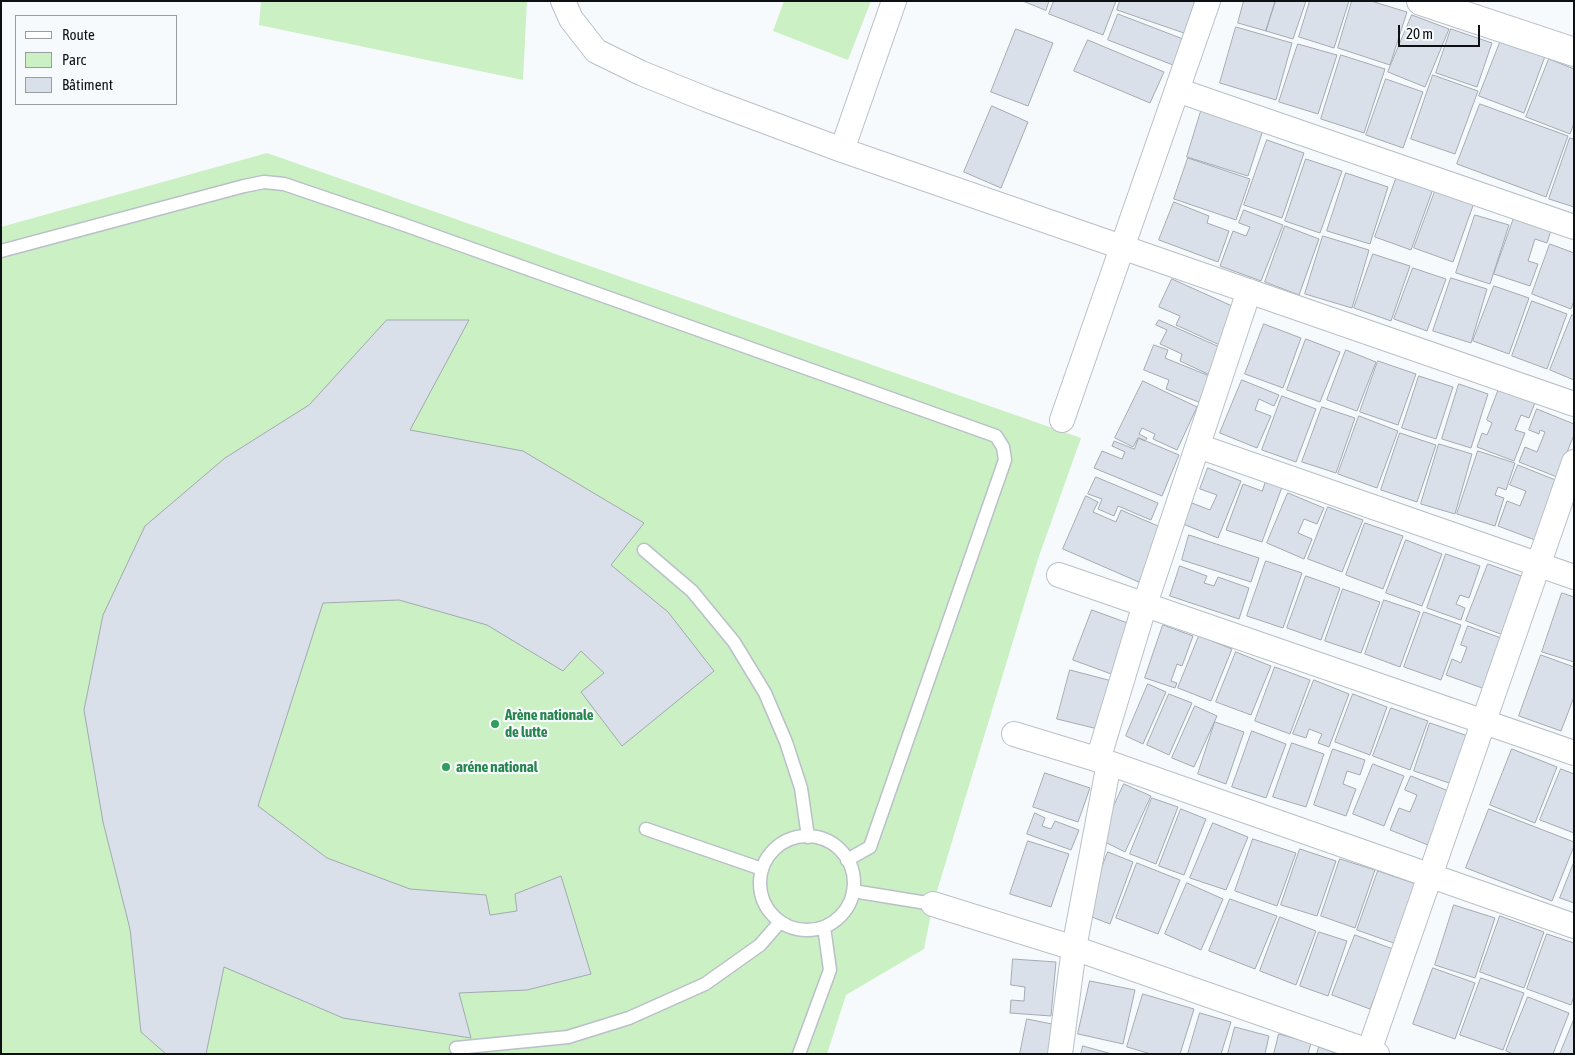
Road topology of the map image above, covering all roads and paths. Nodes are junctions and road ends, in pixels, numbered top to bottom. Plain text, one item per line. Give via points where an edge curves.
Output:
1 (563, 1) edge
2 (894, 1) edge
3 (1208, 1) edge
4 (1421, 1) edge
5 (1574, 52) edge
6 (1177, 90) junction
7 (842, 150) junction
8 (1574, 227) edge
9 (1122, 248) junction
10 (1, 251) edge
11 (1249, 291) junction
12 (1574, 404) edge
13 (1062, 420) dead end
14 (1198, 446) junction
15 (1574, 462) edge
16 (644, 550) dead end
17 (1538, 564) junction
18 (1059, 574) dead end
19 (1574, 577) edge
20 (1145, 604) junction
21 (1483, 722) junction
22 (1014, 734) dead end
23 (1574, 753) edge
24 (1103, 762) junction
25 (646, 829) dead end
26 (808, 837) junction
27 (848, 860) junction
28 (762, 869) junction
29 (1430, 876) junction
30 (853, 891) junction
31 (933, 904) joint
32 (780, 922) junction
33 (1574, 926) edge
34 (824, 927) junction
35 (1074, 948) junction
36 (456, 1048) dead end
37 (1371, 1053) edge
38 (799, 1054) edge
39 (1060, 1054) edge

1 - 7 street via 570,19 596,51 658,80
2 - 7 street
3 - 6 street
4 - 5 street
6 - 8 street
6 - 9 street
7 - 9 street
9 - 11 street
9 - 13 street
10 - 27 lane via 244,186 264,182 284,184 996,436 1003,447 1005,460 972,556 870,847
11 - 12 street
11 - 14 street
14 - 17 street
14 - 20 street
15 - 17 street
16 - 26 lane via 692,591 734,642 765,693 801,788
17 - 19 street
17 - 21 street
18 - 20 street
20 - 21 street
20 - 24 street
21 - 23 street
21 - 29 street
22 - 24 street
24 - 29 street
24 - 35 street
25 - 28 lane
26 - 27 lane via 828,842
26 - 28 lane via 789,840 777,847
27 - 30 lane
28 - 32 lane via 761,895 766,907
29 - 33 street
29 - 37 street
30 - 31 lane
30 - 34 lane via 845,910
31 - 35 street
32 - 34 lane via 798,929
32 - 36 lane via 760,945 705,984 629,1018 568,1037
34 - 38 lane via 830,970
35 - 37 street
35 - 39 street

